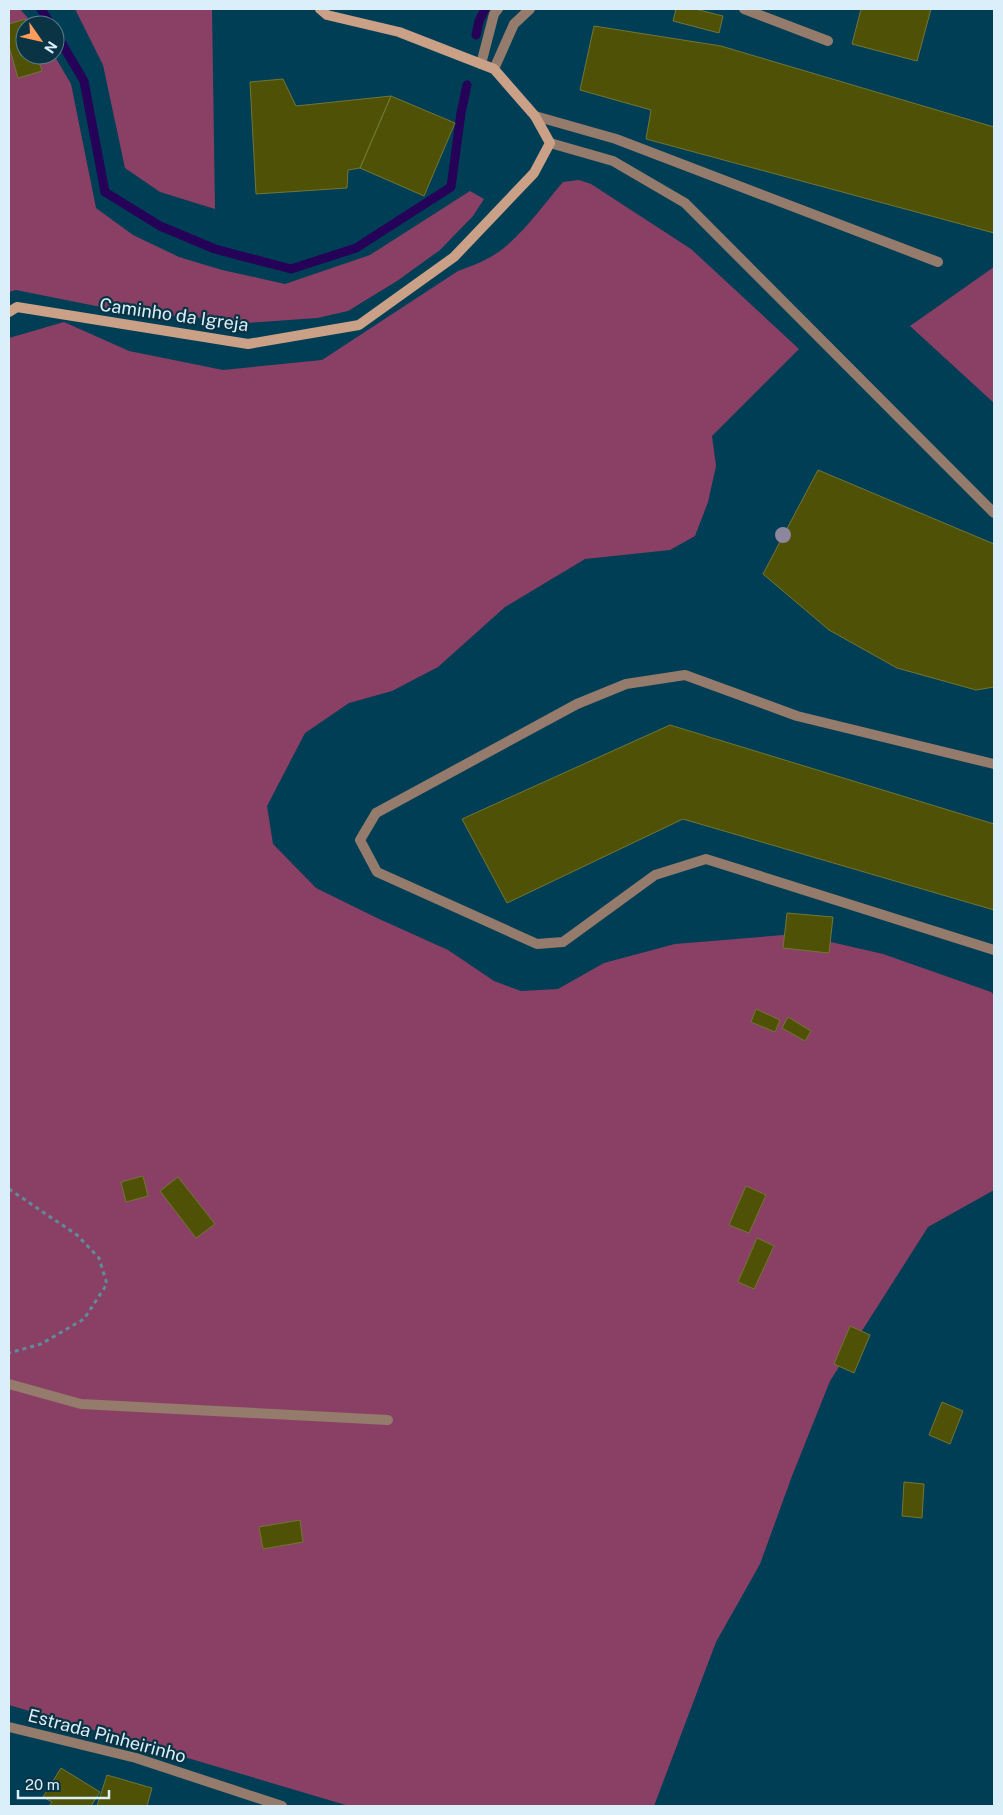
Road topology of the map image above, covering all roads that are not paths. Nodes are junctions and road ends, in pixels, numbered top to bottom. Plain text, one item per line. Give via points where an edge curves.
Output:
1 (320, 9) edge
2 (498, 9) edge
3 (530, 9) edge
4 (744, 9) edge
5 (828, 41) dead end
6 (481, 64) junction
7 (494, 69) junction
8 (535, 116) junction
9 (550, 143) junction
10 (938, 262) dead end
11 (9, 312) edge
12 (994, 513) edge
13 (994, 764) edge
14 (994, 950) edge
15 (9, 1384) edge
16 (388, 1420) dead end
17 (9, 1727) edge
18 (282, 1806) edge

1 - 6 street via 327,15 399,32
2 - 6 street
3 - 7 street via 514,24
4 - 5 street
6 - 7 street
7 - 8 street
8 - 9 street
8 - 10 street via 616,140
9 - 11 street, Caminho da Igreja via 534,173 454,258 359,325 248,344 18,307
9 - 12 street via 613,161 685,203
13 - 14 street via 797,716 685,675 626,684 577,704 376,813 360,840 377,872 537,944 562,942 655,875 706,860
15 - 16 street via 81,1404
17 - 18 street, Estrada Pinheirinho via 136,1758

